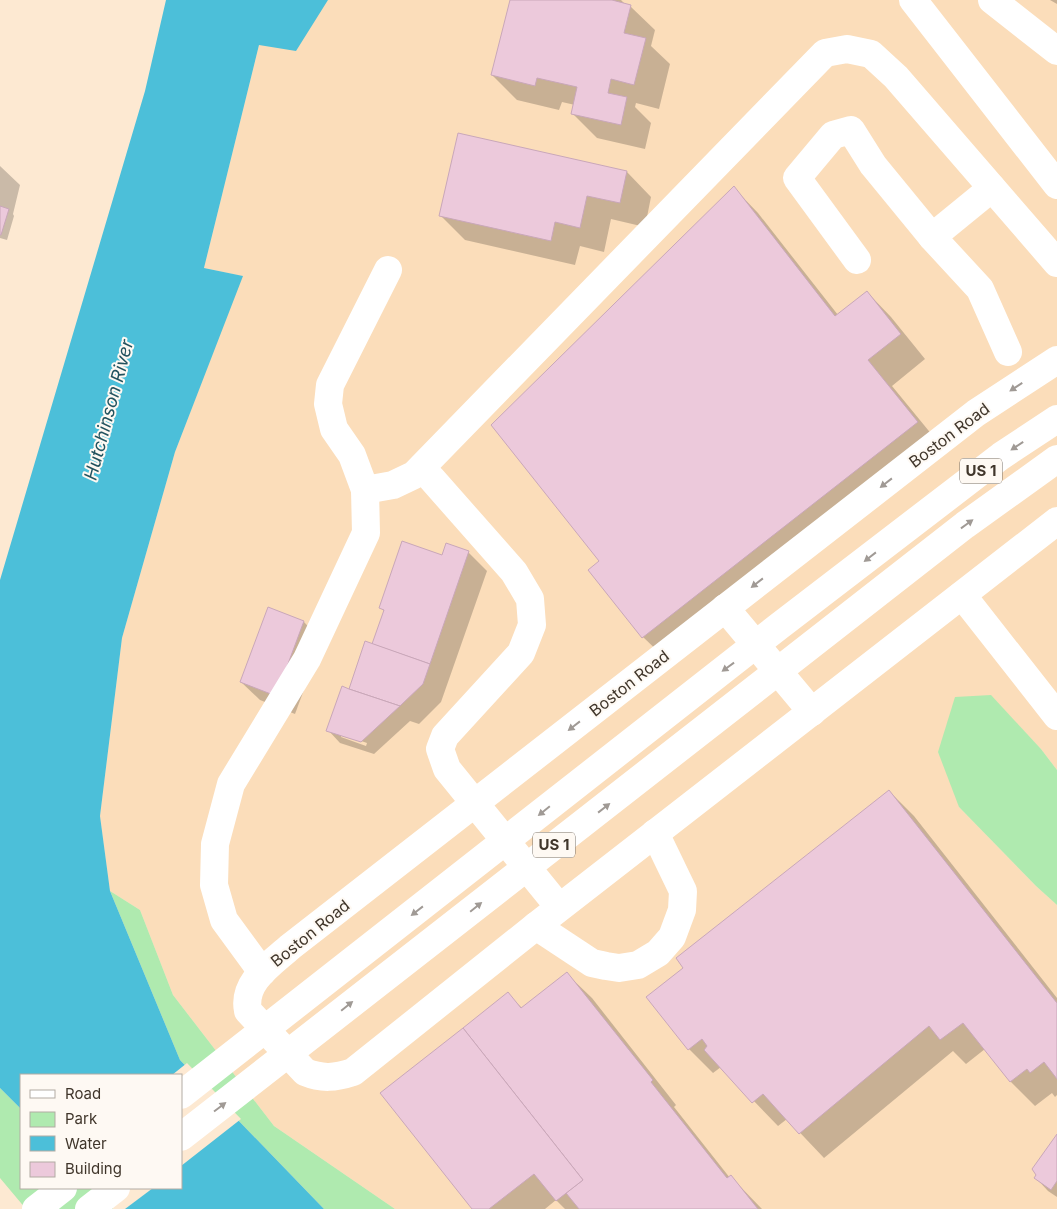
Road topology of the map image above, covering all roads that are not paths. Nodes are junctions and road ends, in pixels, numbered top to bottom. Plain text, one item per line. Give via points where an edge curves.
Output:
1 (913, 0) edge
2 (992, 0) edge
3 (1057, 51) edge
4 (1057, 184) edge
5 (992, 188) junction
6 (932, 237) junction
7 (857, 260) dead end
8 (1057, 263) edge
9 (388, 270) dead end
10 (1008, 352) dead end
11 (1057, 360) edge
12 (1057, 419) edge
13 (1057, 459) edge
14 (432, 479) dead end
15 (366, 490) junction
16 (1057, 521) edge
17 (962, 595) junction
18 (725, 608) junction
19 (812, 712) junction
20 (1057, 716) edge
21 (475, 803) junction
22 (655, 834) junction
23 (559, 907) junction
24 (536, 926) junction
25 (262, 972) junction
26 (182, 1094) edge
27 (182, 1136) edge
28 (62, 1189) edge
29 (115, 1189) edge
30 (36, 1209) edge
31 (89, 1209) edge

1 - 4 street
2 - 3 street
5 - 6 street
5 - 8 street
5 - 15 street via 896,77 872,54 847,49 825,53 414,475 393,485
6 - 7 street via 873,166 851,130 833,135 797,178
6 - 10 street via 980,290
9 - 15 street via 330,385 328,404 334,428 352,455
11 -> 18 street, Boston Road via 976,413
12 -> 26 street, US 1 via 1001,456 778,627
27 -> 13 street, US 1 via 965,525
14 - 21 street via 514,572 530,599 532,625 521,653 445,736 440,749 447,769
15 - 25 street via 366,533 308,659 231,784 215,844 214,885 224,920
16 - 17 street, Boston Road
17 - 19 street, Boston Road
17 - 20 street
18 - 19 street
18 -> 21 street, Boston Road
19 - 22 street, Boston Road
21 - 23 street
21 - 25 street, Boston Road
22 - 23 street, Boston Road
22 - 24 street via 683,891 682,910 672,937 658,953 638,965 619,968 592,963
23 - 24 street, Boston Road
24 - 25 street, Boston Road via 353,1072 340,1076 317,1077 305,1072 248,1010 247,992
28 - 30 street
29 - 31 street

